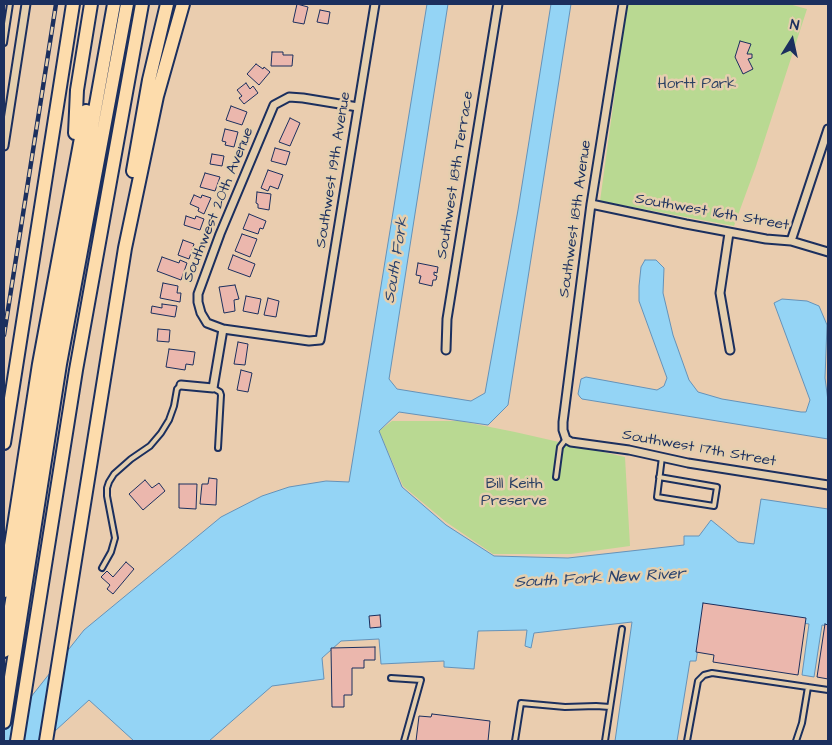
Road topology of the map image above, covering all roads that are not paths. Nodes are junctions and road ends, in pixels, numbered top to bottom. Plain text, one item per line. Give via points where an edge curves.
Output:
1 (10, 4) edge
2 (26, 4) edge
3 (73, 4) edge
4 (91, 4) edge
5 (107, 4) edge
6 (114, 4) edge
7 (127, 4) edge
8 (142, 4) edge
9 (167, 4) edge
10 (183, 4) edge
11 (375, 4) edge
12 (498, 4) edge
13 (623, 4) edge
14 (4, 43) edge
15 (358, 107) junction
16 (828, 129) edge
17 (4, 146) edge
18 (73, 174) junction
19 (591, 204) junction
20 (729, 233) junction
21 (791, 241) junction
22 (125, 248) junction
23 (828, 252) edge
24 (223, 330) junction
25 (446, 350) dead end
26 (730, 350) dead end
27 (44, 365) junction
28 (181, 385) joint
29 (213, 388) junction
30 (566, 440) junction
31 (4, 444) edge
32 (218, 448) dead end
33 (662, 457) junction
34 (556, 477) dead end
35 (660, 477) junction
36 (828, 485) edge
37 (102, 568) dead end
38 (4, 591) edge
39 (622, 629) dead end
40 (4, 651) edge
41 (391, 678) dead end
42 (808, 687) junction
43 (828, 690) edge
44 (610, 707) junction
45 (4, 722) edge
46 (17, 741) edge
47 (46, 741) edge
48 (404, 741) edge
49 (515, 741) edge
50 (605, 741) edge
51 (688, 741) edge
52 (796, 741) edge

1 - 14 lane
2 - 17 street
3 - 31 highway
4 - 18 highway via 77,90
5 - 18 highway
6 - 27 highway
7 - 45 highway via 60,364
8 - 46 highway via 76,370
9 - 22 highway via 149,80 128,196
10 - 22 highway via 158,96
11 - 15 street, Southwest 19th Avenue
12 - 25 street, Southwest 18th Terrace via 447,319
13 - 19 street, Southwest 18th Avenue
15 - 24 street, Southwest 19th Avenue via 320,340
15 - 24 street, Southwest 20th Avenue via 289,97 274,105 198,294 201,313 207,323
16 - 21 street
18 - 27 highway
19 - 20 street, Southwest 16th Street
19 - 30 street, Southwest 18th Avenue via 563,422
20 - 21 street, Southwest 16th Street
20 - 26 street via 720,293
21 - 23 street, Southwest 16th Street
22 - 47 highway
24 - 29 street
27 - 38 highway
27 - 40 highway
28 - 29 street
28 - 37 lane via 177,389 170,420 161,433 109,482 107,496 115,538
29 - 32 lane via 221,395
30 - 33 street, Southwest 17th Street
30 - 34 lane via 560,447
33 - 35 lane
33 - 36 street, Southwest 17th Street
35 - 35 lane via 656,497 714,506 717,487
39 - 44 lane
41 - 48 lane via 421,680
42 - 43 lane
42 - 51 lane via 712,673 704,675 698,681
42 - 52 lane
44 - 49 lane via 521,703
44 - 50 lane

